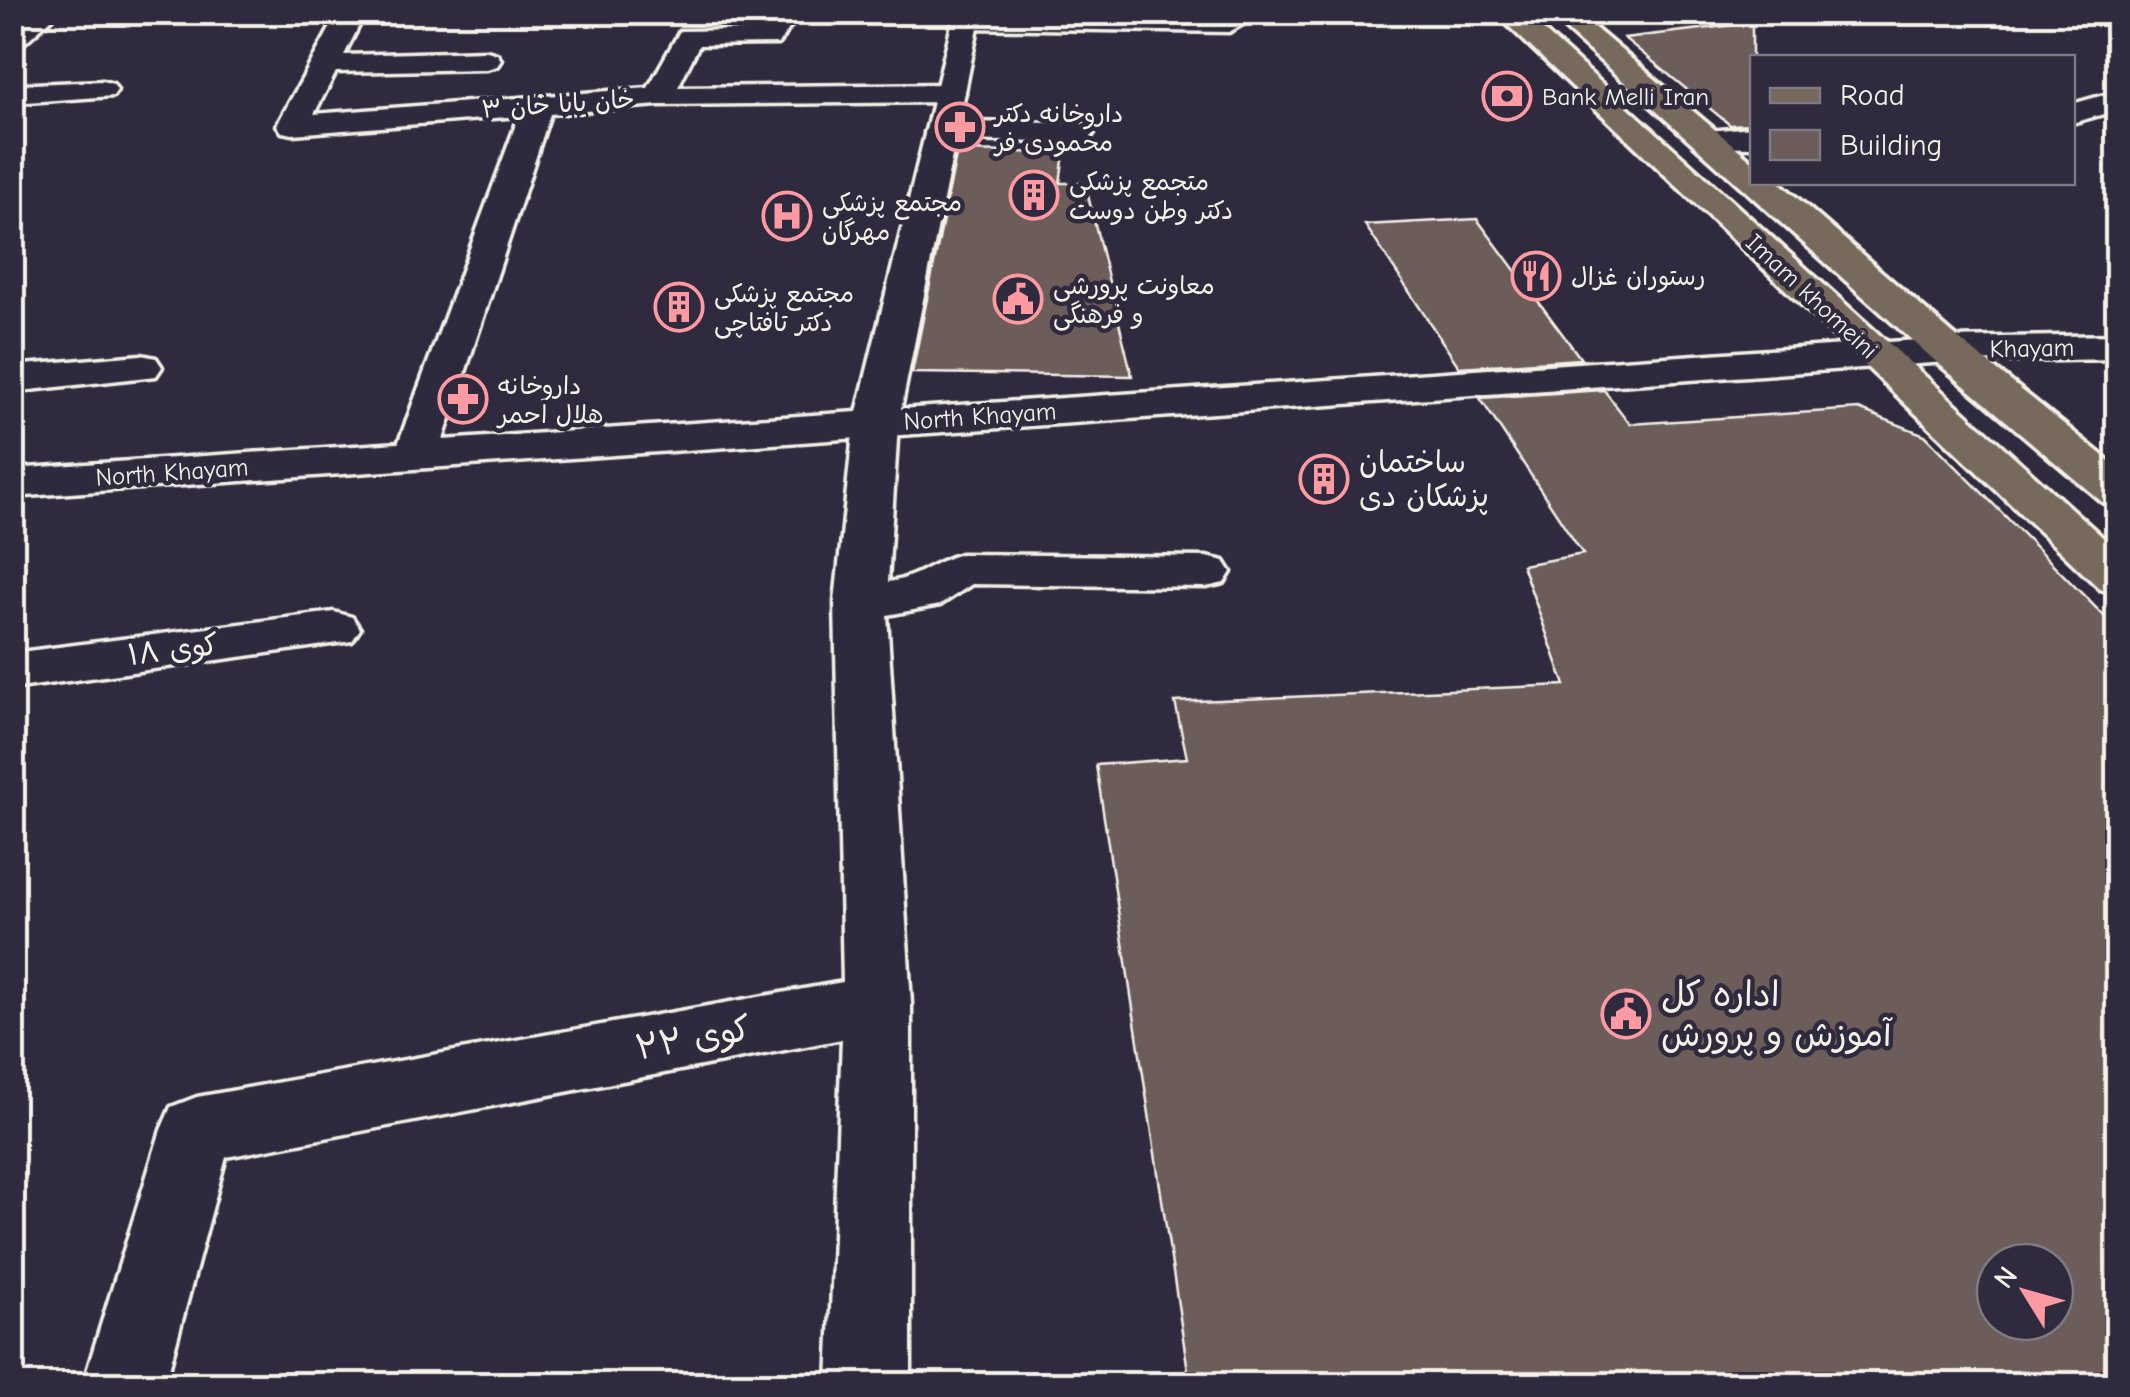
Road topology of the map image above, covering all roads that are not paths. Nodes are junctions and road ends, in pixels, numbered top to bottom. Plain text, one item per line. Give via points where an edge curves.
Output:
1 (46, 12) edge
2 (353, 12) edge
3 (1507, 12) edge
4 (1559, 12) edge
5 (967, 16) edge
6 (780, 22) dead end
7 (1229, 24) dead end
8 (12, 38) edge
9 (487, 60) dead end
10 (324, 64) junction
11 (102, 90) dead end
12 (950, 93) junction
13 (12, 94) edge
14 (658, 96) junction
15 (2118, 100) edge
16 (538, 105) junction
17 (2075, 113) edge
18 (941, 132) junction
19 (1078, 133) dead end
20 (1750, 137) edge
21 (1709, 139) junction
22 (1750, 176) edge
23 (1761, 185) edge
24 (2118, 347) edge
25 (1947, 350) junction
26 (1875, 355) junction
27 (141, 367) dead end
28 (12, 378) edge
29 (876, 424) junction
30 (416, 455) junction
31 (12, 483) edge
32 (2118, 492) edge
33 (1206, 572) dead end
34 (2118, 578) edge
35 (862, 602) junction
36 (334, 629) dead end
37 (12, 671) edge
38 (877, 1004) junction
39 (124, 1384) edge
40 (870, 1384) edge

1 - 8 street
2 - 10 street, خان بابا خان ۳
3 - 26 main road, Imam khomeini
4 - 21 main road, Imam khomeini
5 - 7 street
5 - 12 street
6 - 14 street via 768,38 690,36
9 - 10 street
10 - 16 street, خان بابا خان ۳ via 293,124
11 - 13 street
12 - 14 street, خان بابا خان ۳
12 - 18 street
14 - 16 street, خان بابا خان ۳
15 - 17 street
16 - 30 street
18 - 19 street
18 - 29 street
20 - 21 street
21 - 22 main road, Imam khomeini
23 - 25 main road, Imam khomeini
24 - 25 street, Khayam
25 - 26 street, North Khayam
25 - 32 main road, Imam khomeini
26 - 29 street, North Khayam
26 - 34 main road, Imam khomeini
27 - 28 street
29 - 30 street, North Khayam
29 - 35 street
30 - 31 street, North Khayam
33 - 35 street via 962,569 922,594
35 - 38 street
36 - 37 street, کوی ۱۸
38 - 39 street, کوی ۲۲ via 197,1130
38 - 40 street

